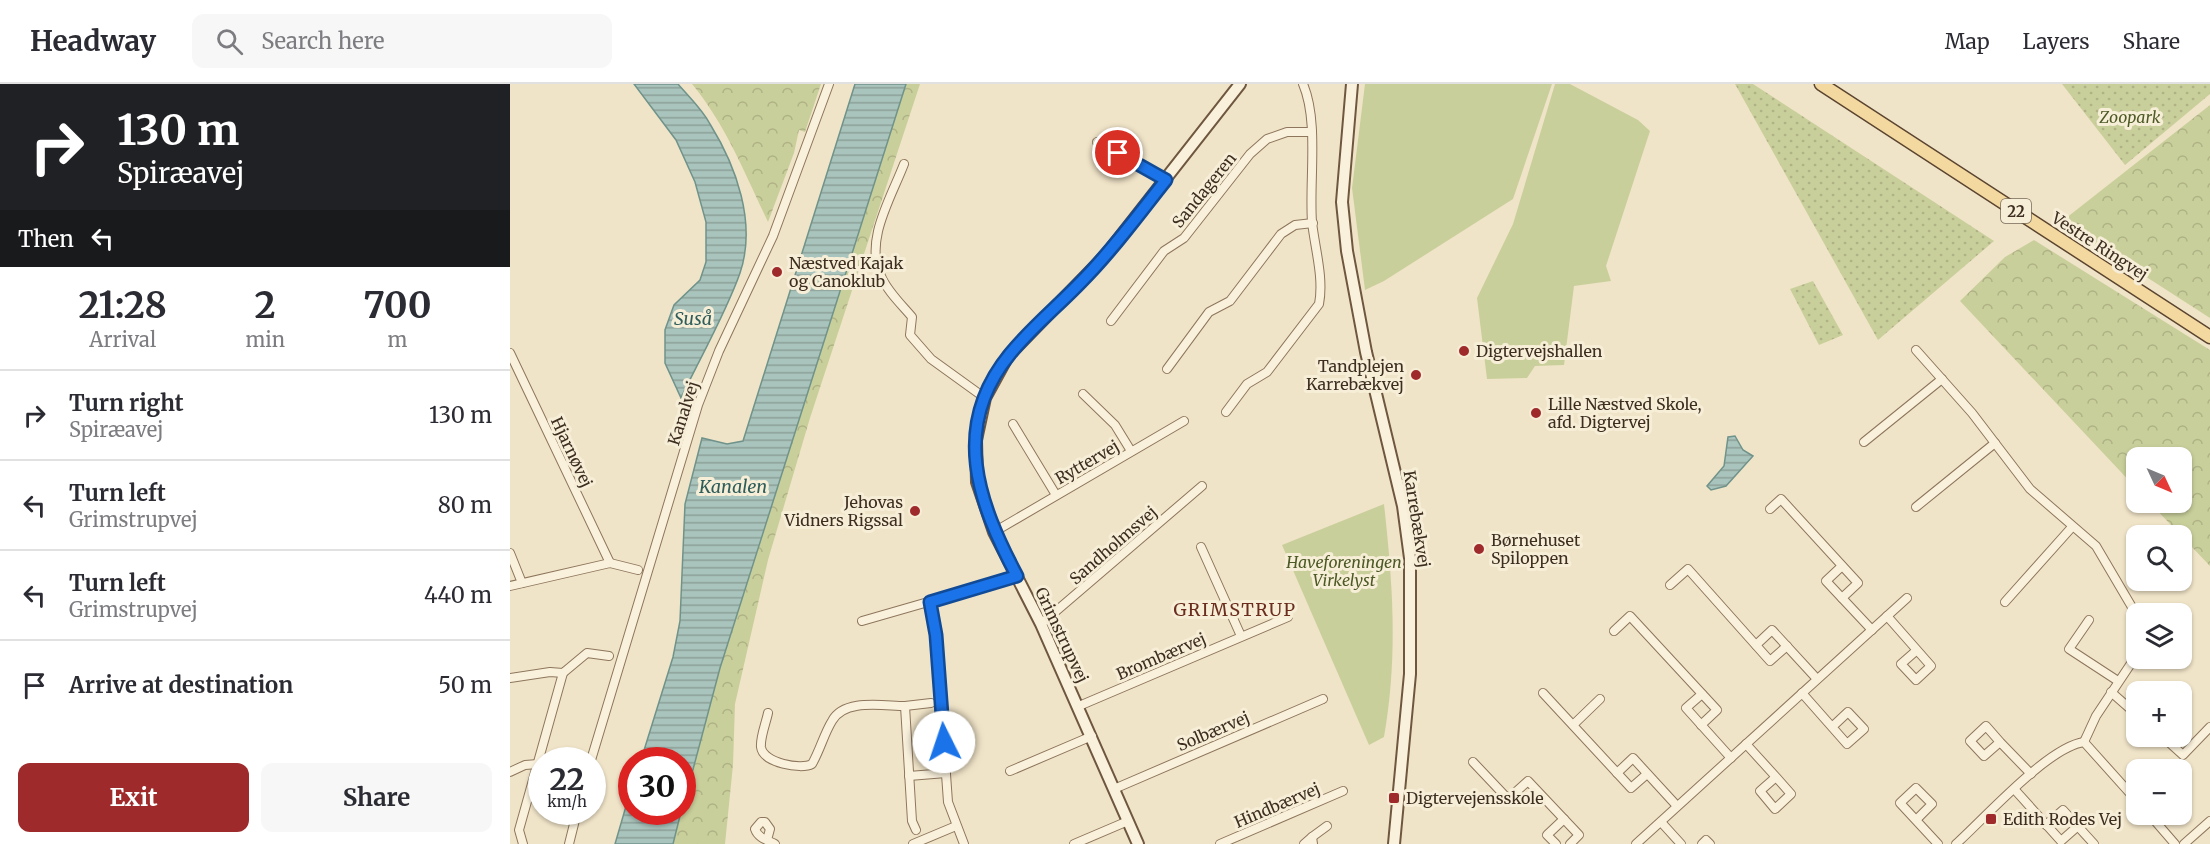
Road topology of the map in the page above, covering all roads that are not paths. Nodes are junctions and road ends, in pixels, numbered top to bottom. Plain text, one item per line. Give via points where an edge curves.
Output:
1 (829, 84) edge
2 (1240, 84) edge
3 (1303, 84) edge
4 (1345, 84) edge
5 (1352, 84) edge
6 (1821, 84) edge
7 (1312, 132) junction
8 (1097, 142) dead end
9 (903, 164) dead end
10 (1166, 180) junction
11 (1342, 202) junction
12 (1312, 223) junction
13 (1111, 321) dead end
14 (2210, 337) edge
15 (1916, 350) dead end
16 (510, 353) edge
17 (1167, 369) dead end
18 (1942, 380) junction
19 (1083, 394) dead end
20 (985, 398) junction
21 (1226, 412) dead end
22 (1184, 421) dead end
23 (1013, 424) dead end
24 (1864, 442) dead end
25 (1995, 443) junction
26 (1131, 451) junction
27 (1202, 486) dead end
28 (1056, 495) junction
29 (1916, 507) dead end
30 (1770, 509) dead end
31 (2072, 527) junction
32 (994, 532) junction
33 (1201, 547) dead end
34 (510, 553) edge
35 (610, 563) junction
36 (1842, 566) junction
37 (638, 570) dead end
38 (1017, 576) junction
39 (522, 583) junction
40 (1670, 585) dead end
41 (510, 586) edge
42 (1842, 598) junction
43 (1907, 598) dead end
44 (930, 602) junction
45 (2005, 602) dead end
46 (2130, 603) edge
47 (1887, 616) junction
48 (1288, 617) dead end
49 (2088, 620) dead end
50 (862, 621) dead end
51 (1041, 624) junction
52 (1872, 630) junction
53 (1614, 631) dead end
54 (1241, 636) junction
55 (1756, 645) junction
56 (1787, 646) junction
57 (1917, 650) dead end
58 (609, 656) dead end
59 (2127, 669) edge
60 (563, 673) junction
61 (510, 678) edge
62 (1817, 679) junction
63 (2118, 681) junction
64 (1543, 693) dead end
65 (1802, 693) junction
66 (2112, 693) junction
67 (1702, 694) junction
68 (1323, 699) dead end
69 (1600, 699) dead end
70 (931, 703) dead end
71 (2126, 705) edge
72 (905, 706) junction
73 (1079, 706) junction
74 (768, 713) dead end
75 (1573, 725) junction
76 (1701, 725) junction
77 (1832, 727) dead end
78 (2210, 727) edge
79 (1092, 736) junction
80 (2000, 742) dead end
81 (2084, 742) junction
82 (1746, 744) junction
83 (2192, 746) edge
84 (543, 747) edge
85 (595, 747) edge
86 (2174, 747) edge
87 (2191, 747) edge
88 (1731, 758) junction
89 (1473, 762) dead end
90 (528, 765) edge
91 (1010, 771) dead end
92 (510, 772) edge
93 (946, 773) junction
94 (1617, 773) junction
95 (1647, 774) junction
96 (2031, 774) junction
97 (909, 776) junction
98 (1776, 777) dead end
99 (1114, 789) junction
100 (2126, 789) edge
101 (2015, 790) junction
102 (1343, 791) dead end
103 (528, 799) edge
104 (1677, 806) junction
105 (1564, 819) junction
106 (1916, 820) dead end
107 (1128, 821) junction
108 (2210, 821) edge
109 (1660, 822) junction
110 (574, 825) edge
111 (1327, 825) dead end
112 (2046, 825) junction
113 (2159, 825) edge
114 (956, 826) junction
115 (2078, 826) junction
116 (916, 830) dead end
117 (1312, 841) edge
118 (1962, 842) edge
119 (523, 844) edge
120 (569, 844) edge
121 (913, 844) edge
122 (964, 844) edge
123 (1074, 844) edge
124 (1138, 844) edge
125 (1220, 844) edge
126 (1304, 844) edge
127 (1394, 844) edge
128 (1556, 844) edge
129 (1570, 844) edge
130 (1636, 844) edge
131 (1681, 844) edge
132 (1702, 844) edge
133 (1710, 844) edge
134 (1938, 844) edge
135 (2094, 844) edge
136 (2175, 844) edge
137 (2184, 844) edge

1 - 85 street, Kanalvej via 772,238 698,405
2 - 10 street, Grimstrupvej
3 - 7 street
4 - 11 street, Karrebækvej via 1340,142
5 - 11 street, Karrebækvej
6 - 14 main road, Vestre Ringvej / 22
7 - 12 street
7 - 13 street, Sandageren via 1287,132 1268,139 1250,154 1184,238 1164,251
8 - 10 street
9 - 20 street via 875,241 875,261 881,279 912,317 910,335 931,359
10 - 20 street, Grimstrupvej via 1105,256 1008,356
11 - 127 street, Karrebækvej via 1355,301 1403,506 1410,558 1410,674
12 - 17 street via 1294,225 1281,234 1230,301 1209,312
12 - 21 street via 1321,292 1319,304 1267,372 1247,384
15 - 18 street
16 - 35 street, Hjarnøvej
18 - 24 street
18 - 25 street
19 - 26 street, Ryttervej via 1115,425
20 - 32 street, Grimstrupvej via 975,458 979,486
22 - 26 street, Ryttervej
23 - 28 street, Ryttervej
25 - 29 street
25 - 31 street via 2030,489
26 - 28 street, Ryttervej
27 - 51 street, Sandholmsvej
28 - 32 street, Ryttervej
30 - 36 street via 1780,499
31 - 45 street
31 - 46 street via 2096,546
32 - 38 street, Grimstrupvej
33 - 54 street
34 - 39 street
35 - 37 street
35 - 39 street
36 - 42 street via 1827,581
36 - 42 street via 1858,583
38 - 44 street
38 - 51 street, Grimstrupvej
39 - 41 street
40 - 55 street via 1688,569
42 - 52 street
43 - 47 street
44 - 50 street
44 - 93 street
47 - 52 street
47 - 57 street
48 - 54 street, Brombærvej
49 - 63 street via 2069,649
51 - 73 street, Grimstrupvej
52 - 62 street
53 - 67 street via 1630,616
54 - 73 street, Brombærvej
55 - 56 street via 1772,630
55 - 56 street via 1770,661
56 - 62 street
58 - 60 street via 587,653
59 - 63 street
60 - 61 street
60 - 84 street
62 - 65 street
63 - 66 street
64 - 75 street
65 - 77 street
65 - 82 street
66 - 71 street
66 - 81 street
67 - 76 street via 1717,710
67 - 76 street via 1686,708
68 - 99 street, Solbærvej
69 - 75 street
70 - 72 street
72 - 74 street via 848,707 838,711 812,764 800,767 763,753
72 - 97 street
73 - 79 street, Grimstrupvej
75 - 94 street
76 - 88 street
78 - 83 street
79 - 91 street
79 - 99 street, Grimstrupvej
80 - 96 street
81 - 96 street via 2062,749
81 - 100 street
82 - 88 street
82 - 98 street
86 - 87 street via 2183,755
88 - 104 street
89 - 105 street via 1508,800 1528,781
90 - 92 street
93 - 97 street
93 - 114 street via 948,802
94 - 95 street via 1631,788
94 - 95 street via 1633,758
95 - 104 street
96 - 101 street
97 - 116 street
99 - 107 street, Grimstrupvej
101 - 112 street
101 - 118 street
102 - 125 street, Hindbærvej
103 - 119 street via 519,830
104 - 109 street
105 - 128 street via 1547,835
105 - 129 street via 1579,836
106 - 134 street
107 - 123 street
107 - 124 street, Grimstrupvej
108 - 137 street
109 - 130 street
109 - 131 street
110 - 120 street
111 - 117 street
112 - 115 street via 2061,841
112 - 115 street via 2063,810
113 - 136 street
114 - 121 street
114 - 122 street
115 - 135 street
117 - 126 street
132 - 133 street via 1706,840

